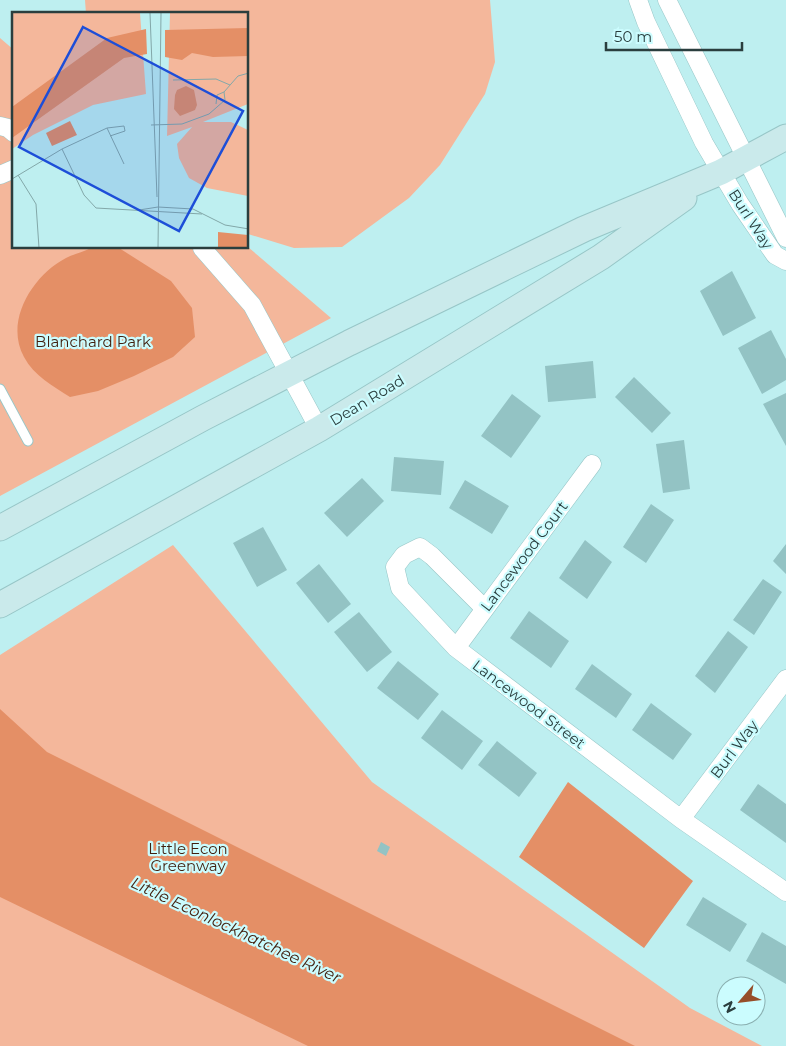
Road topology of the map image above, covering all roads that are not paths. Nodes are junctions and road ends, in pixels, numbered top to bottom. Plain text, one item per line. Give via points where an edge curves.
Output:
1 (638, 0) edge
2 (667, 0) edge
3 (0, 126) edge
4 (12, 131) edge
5 (786, 137) edge
6 (747, 158) junction
7 (12, 170) edge
8 (721, 172) junction
9 (0, 175) edge
10 (786, 238) edge
11 (203, 249) edge
12 (786, 261) edge
13 (289, 373) junction
14 (0, 390) edge
15 (319, 429) junction
16 (28, 441) dead end
17 (592, 464) dead end
18 (0, 528) edge
19 (6, 602) edge
20 (485, 609) junction
21 (456, 648) junction
22 (786, 678) edge
23 (681, 819) junction
24 (786, 892) edge

1 - 8 street, Burl Way via 658,49
2 - 6 street, Burl Way
3 - 4 street
5 - 6 main road, Dean Road
6 - 8 main road, Dean Road
6 - 10 street, Burl Way
7 - 9 street
8 - 12 street, Burl Way via 775,256
8 - 13 main road, Dean Road via 584,229
8 - 15 main road, Dean Road via 601,257
11 - 13 street via 252,305
13 - 15 street
13 - 18 main road, Dean Road
14 - 16 lane
15 - 19 main road, Dean Road
17 - 20 street, Lancewood Court
20 - 21 street, Lancewood Court
20 - 21 street, Lancewood Street via 420,547 404,555 396,567 400,588
21 - 23 street, Lancewood Street
22 - 23 street, Burl Way
23 - 24 street, Lancewood Street

